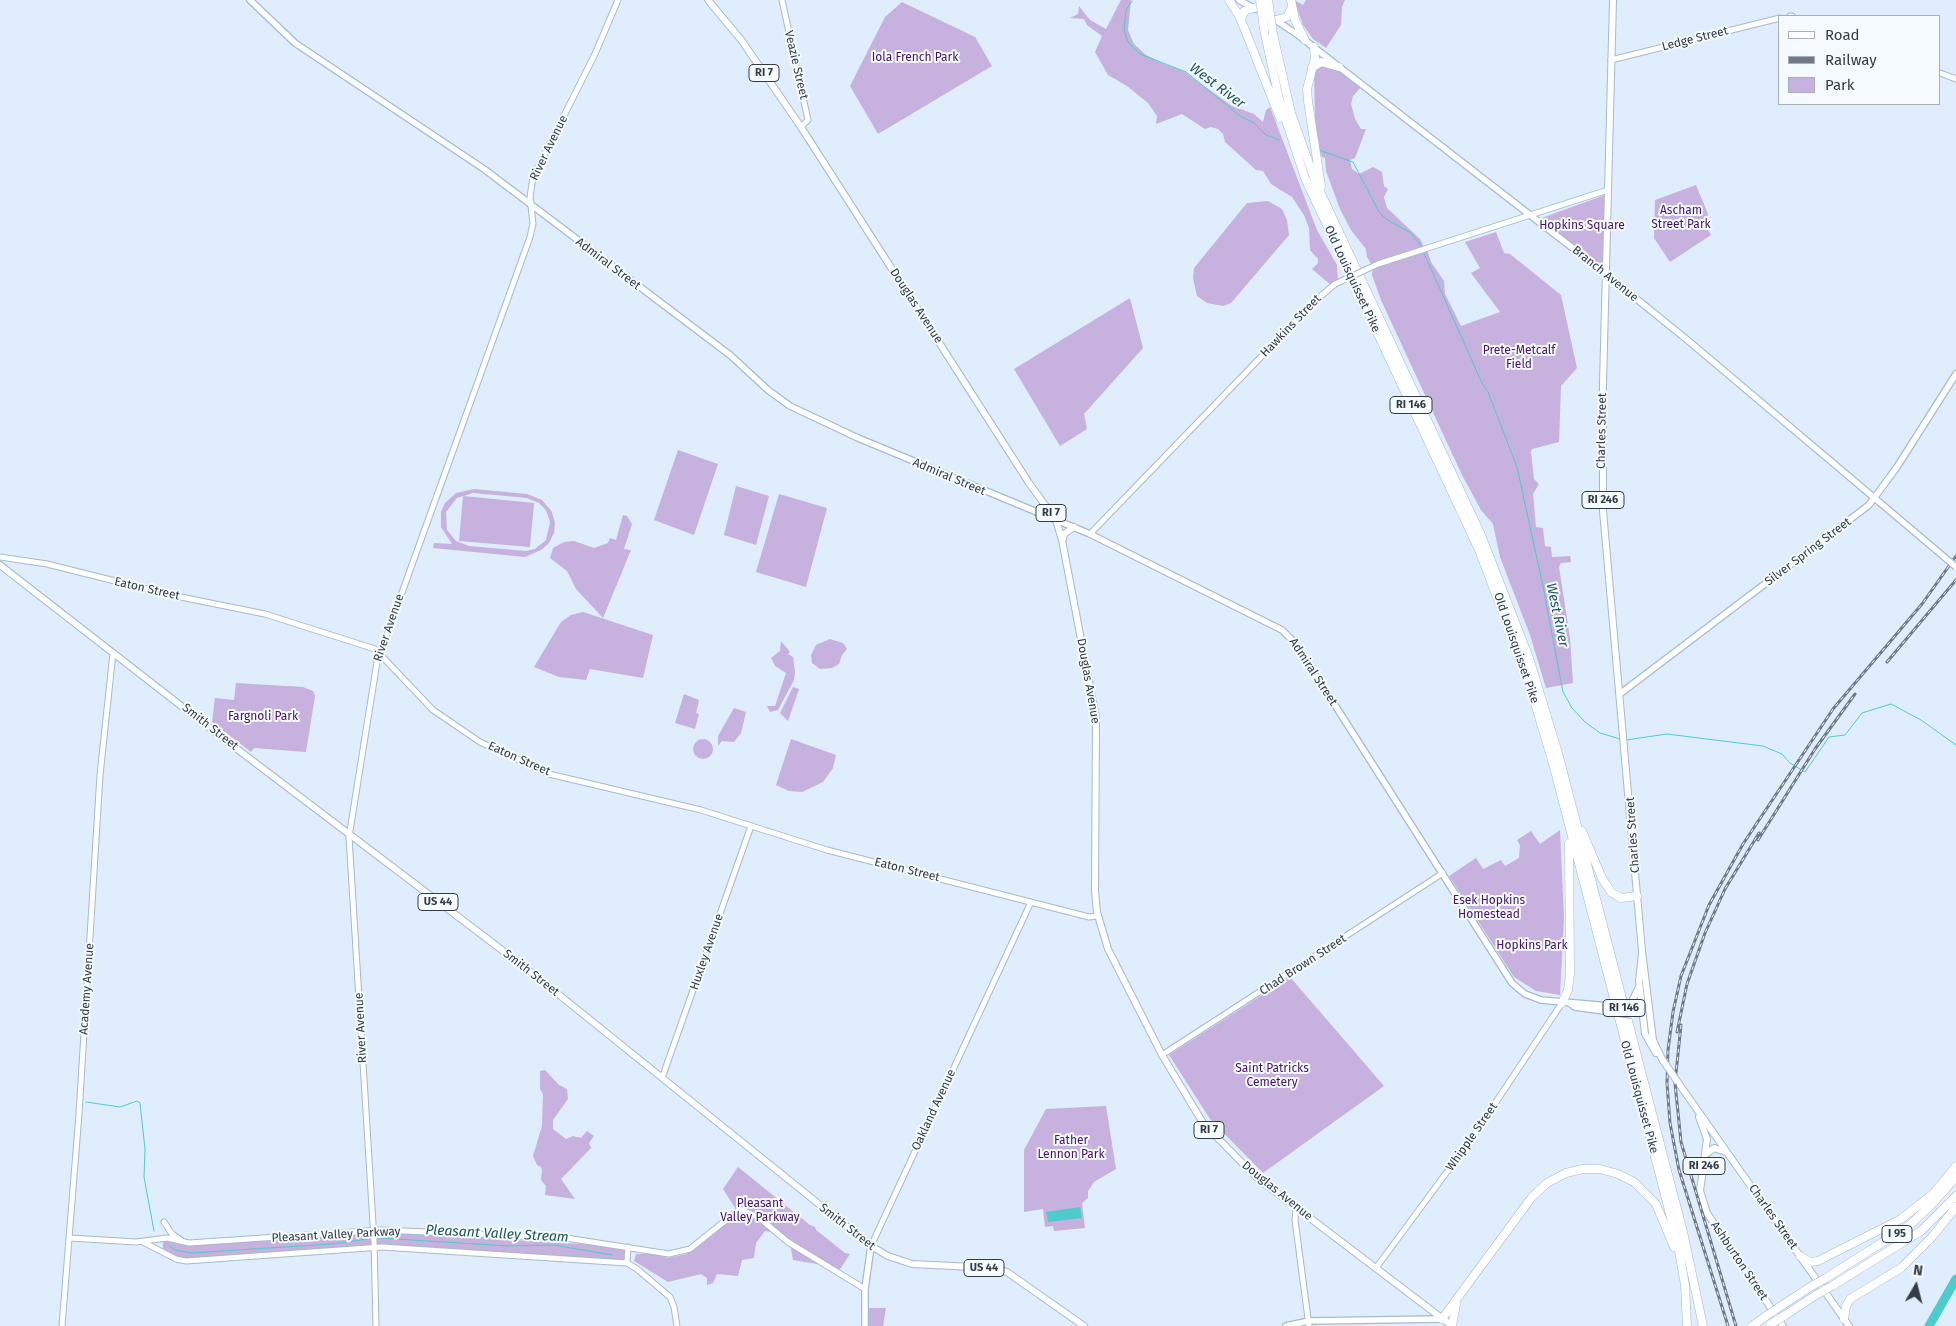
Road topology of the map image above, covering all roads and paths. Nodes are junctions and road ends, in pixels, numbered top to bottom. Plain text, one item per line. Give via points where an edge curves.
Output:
1 (250, 0) edge
2 (618, 0) edge
3 (708, 0) edge
4 (782, 0) edge
5 (1229, 0) edge
6 (1239, 0) edge
7 (1260, 0) edge
8 (1268, 0) edge
9 (1613, 0) edge
10 (1291, 3) edge
11 (1254, 8) junction
12 (1778, 18) edge
13 (1242, 20) junction
14 (1276, 20) junction
15 (1305, 40) junction
16 (1314, 47) junction
17 (1611, 60) junction
18 (1339, 67) junction
19 (1312, 68) junction
20 (1941, 72) edge
21 (1956, 79) edge
22 (801, 127) junction
23 (1296, 154) junction
24 (1608, 190) junction
25 (531, 206) junction
26 (1327, 208) junction
27 (1531, 215) junction
28 (1606, 274) junction
29 (1956, 374) edge
30 (1876, 499) junction
31 (1056, 520) junction
32 (1074, 527) junction
33 (1090, 534) junction
34 (1062, 540) junction
35 (0, 557) edge
36 (0, 565) edge
37 (1956, 567) edge
38 (379, 651) junction
39 (113, 653) junction
40 (1620, 693) junction
41 (1572, 808) junction
42 (1566, 814) junction
43 (751, 826) junction
44 (349, 835) junction
45 (1442, 873) junction
46 (1637, 896) junction
47 (1031, 902) junction
48 (1098, 916) junction
49 (1642, 950) junction
50 (1639, 980) junction
51 (1566, 1003) junction
52 (1623, 1008) joint
53 (1610, 1009) junction
54 (1631, 1009) junction
55 (1647, 1014) junction
56 (1162, 1055) junction
57 (662, 1078) junction
58 (1694, 1106) junction
59 (1706, 1154) junction
60 (1729, 1154) junction
61 (1956, 1166) edge
62 (1956, 1177) edge
63 (1956, 1196) edge
64 (1296, 1207) junction
65 (1956, 1207) edge
66 (164, 1222) dead end
67 (373, 1231) junction
68 (70, 1238) junction
69 (143, 1242) junction
70 (185, 1243) junction
71 (871, 1246) junction
72 (628, 1247) junction
73 (374, 1248) junction
74 (1800, 1256) junction
75 (626, 1263) junction
76 (1376, 1268) junction
77 (1685, 1285) junction
78 (865, 1289) junction
79 (1462, 1291) junction
80 (1442, 1318) junction
81 (1844, 1319) junction
82 (1309, 1323) edge
83 (1770, 1325) edge
84 (62, 1326) edge
85 (376, 1326) edge
86 (677, 1326) edge
87 (865, 1326) edge
88 (1084, 1326) edge
89 (1286, 1326) edge
90 (1452, 1326) edge
91 (1687, 1326) edge
92 (1703, 1326) edge
93 (1752, 1326) edge
94 (1783, 1326) edge
95 (1849, 1326) edge

1 - 25 main road, Admiral Street via 296,43 484,169
2 - 25 street, River Avenue via 534,178
3 - 22 main road, Douglas Avenue / RI 7 via 742,41
4 - 22 street, Veazie Street via 808,120
5 - 13 highway
6 - 11 main road, Branch Avenue
7 - 23 highway, Old Louisquisset Pike / RI 146, bridge via 1279,99
8 - 26 highway, Old Louisquisset Pike / RI 146, bridge via 1296,129
9 - 17 main road, Charles Street / RI 246
10 - 14 highway via 1289,15
10 - 15 highway
11 - 13 highway via 1244,11
11 - 14 main road, Branch Avenue
12 - 17 street, Ledge Street
13 - 23 highway
14 - 15 main road, Branch Avenue
15 - 16 main road, Branch Avenue
16 - 18 main road, Branch Avenue
16 - 19 highway
17 - 24 main road, Charles Street / RI 246
18 - 19 highway via 1321,62
18 - 27 main road, Branch Avenue
19 - 26 highway via 1308,101 1316,164
20 - 21 street
22 - 31 main road, Douglas Avenue / RI 7 via 1029,483
23 - 42 highway, Old Louisquisset Pike / RI 146 via 1318,208 1495,588 1531,688
24 - 27 street, Hawkins Street
24 - 28 main road, Charles Street / RI 246
25 - 31 main road, Admiral Street via 730,355 790,406 851,435
25 - 38 street, River Avenue via 533,224 530,237 452,460
26 - 41 highway, Old Louisquisset Pike / RI 146 via 1507,596 1542,697
27 - 28 main road, Branch Avenue
27 - 33 street, Hawkins Street, bridge via 1378,264 1335,284
28 - 30 main road, Branch Avenue
28 - 40 main road, Charles Street / RI 246 via 1602,476 1605,546
29 - 30 main road, Silver Spring Street
30 - 37 main road, Branch Avenue, bridge
30 - 40 main road, Silver Spring Street
31 - 32 main road, Admiral Street
31 - 34 main road, Douglas Avenue / RI 7
32 - 33 main road, Admiral Street
32 - 34 main road via 1064,534
33 - 45 main road, Admiral Street via 1269,622 1288,635
34 - 48 main road, Douglas Avenue / RI 7 via 1096,718 1095,891
35 - 38 street, Eaton Street via 46,564 154,592 264,614
36 - 39 main road, Smith Street / US 44
38 - 43 street, Eaton Street via 432,710 477,740 524,764 549,774 695,808
38 - 44 street, River Avenue
39 - 44 main road, Smith Street / US 44
39 - 68 street, Academy Avenue via 100,779
40 - 46 main road, Charles Street / RI 246
41 - 46 highway via 1609,890 1618,897
41 - 92 highway, Old Louisquisset Pike / RI 146 via 1683,1232
42 - 51 highway via 1571,861 1570,974
42 - 77 highway, Old Louisquisset Pike / RI 146 via 1672,1221
43 - 47 street, Eaton Street via 832,851
43 - 57 street, Huxley Avenue
44 - 57 main road, Smith Street / US 44 via 514,959
44 - 67 street, River Avenue
45 - 51 main road, Admiral Street via 1514,985 1533,997
45 - 56 street, Chad Brown Street
46 - 49 main road, Charles Street / RI 246
47 - 48 street, Eaton Street via 1089,917
47 - 71 street, Oakland Avenue
48 - 56 main road, Douglas Avenue / RI 7 via 1108,949
49 - 50 main road, Charles Street / RI 246
49 - 55 main road, Charles Street / RI 246
50 - 54 main road
50 - 55 main road, Charles Street / RI 246
51 - 53 main road, Admiral Street
51 - 76 street, Whipple Street
52 - 53 main road, Admiral Street, bridge
52 - 54 main road, bridge
53 - 54 main road, Admiral Street, bridge
54 - 55 main road, Admiral Street
55 - 58 main road, Charles Street / RI 246, bridge via 1662,1059
56 - 64 main road, Douglas Avenue / RI 7 via 1211,1132 1256,1176
57 - 71 main road, Smith Street / US 44
58 - 59 main road, Ashburton Street / RI 246 via 1706,1132
58 - 60 main road, Charles Street / RI 246
59 - 60 main road via 1717,1148
59 - 94 main road, Ashburton Street / RI 246 via 1700,1191 1708,1216
60 - 74 main road, Charles Street / RI 246
61 - 74 highway via 1933,1194 1900,1219 1818,1261 1808,1261
62 - 93 highway, I 95, bridge via 1910,1225
63 - 83 highway, I 95, bridge via 1921,1231
64 - 76 main road, Douglas Avenue / RI 7
64 - 82 street
65 - 81 highway via 1907,1262 1850,1300
66 - 70 street via 172,1234
67 - 70 street, Pleasant Valley Parkway
67 - 72 street, Pleasant Valley Parkway via 566,1238
67 - 73 street, River Avenue
68 - 69 street
68 - 84 street, Academy Avenue
69 - 70 street, Pleasant Valley Parkway via 164,1238
69 - 73 street, Pleasant Valley Parkway via 186,1261
71 - 78 main road, Oakland Avenue
71 - 88 main road, Smith Street / US 44 via 912,1264 994,1268 1007,1272
72 - 75 street
72 - 78 street, Pleasant Valley Parkway via 669,1254 684,1251 740,1209 758,1216 788,1242
73 - 75 street, Pleasant Valley Parkway
73 - 85 street, River Avenue
74 - 81 main road, Charles Street / RI 246
75 - 86 street via 670,1297
76 - 80 main road, Douglas Avenue / RI 7
77 - 79 highway via 1664,1220 1651,1197 1622,1175 1592,1169 1562,1175 1537,1191
77 - 91 highway, Old Louisquisset Pike / RI 146
78 - 87 main road, Oakland Avenue
79 - 80 highway
79 - 90 highway via 1453,1312
80 - 82 main road
80 - 90 main road, Douglas Avenue / RI 7
81 - 95 main road, Charles Street / RI 246
82 - 89 main road

